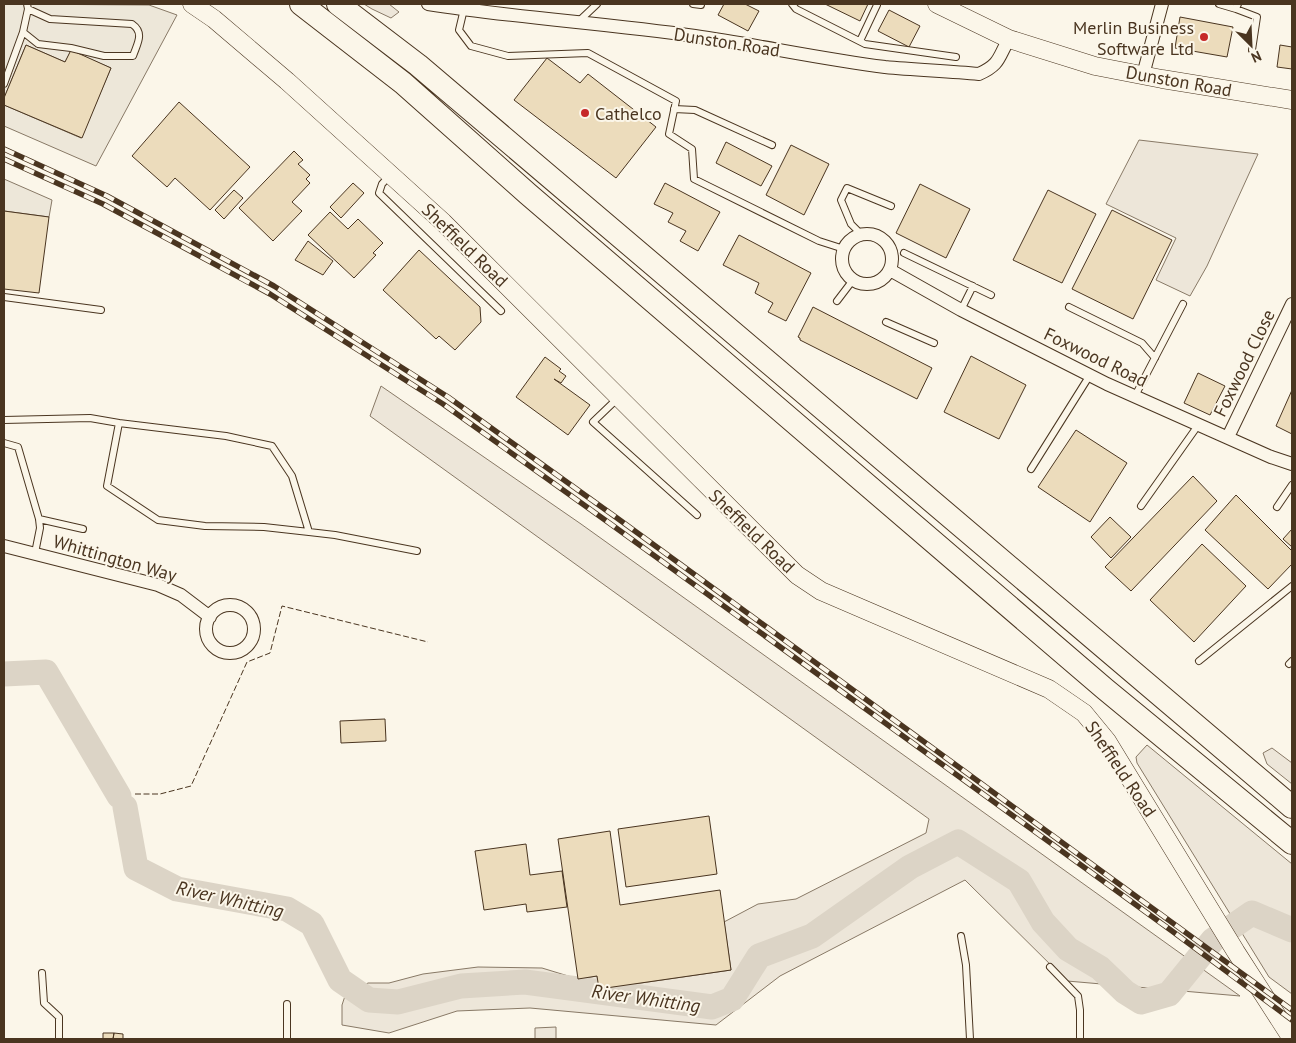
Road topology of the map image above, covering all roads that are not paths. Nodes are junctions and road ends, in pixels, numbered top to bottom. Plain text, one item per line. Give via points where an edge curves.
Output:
1 (192, 4) edge
2 (301, 4) edge
3 (338, 4) edge
4 (428, 4) edge
5 (597, 4) edge
6 (693, 4) edge
7 (792, 4) edge
8 (937, 4) edge
9 (1162, 4) edge
10 (1219, 4) edge
11 (877, 5) dead end
12 (27, 6) edge
13 (701, 6) dead end
14 (1237, 6) edge
15 (464, 9) junction
16 (579, 22) junction
17 (23, 32) junction
18 (1009, 39) junction
19 (860, 41) junction
20 (1252, 50) dead end
21 (956, 57) dead end
22 (1143, 75) junction
23 (4, 84) edge
24 (1292, 100) edge
25 (674, 109) junction
26 (772, 145) dead end
27 (390, 174) junction
28 (891, 206) dead end
29 (860, 234) junction
30 (844, 249) junction
31 (904, 254) dead end
32 (890, 270) junction
33 (853, 280) junction
34 (973, 286) junction
35 (991, 295) dead end
36 (4, 297) edge
37 (837, 301) dead end
38 (1183, 304) dead end
39 (1292, 304) edge
40 (1069, 307) dead end
41 (101, 310) dead end
42 (961, 310) junction
43 (501, 311) dead end
44 (886, 322) dead end
45 (934, 343) dead end
46 (1155, 358) junction
47 (1090, 375) junction
48 (1135, 396) junction
49 (618, 398) junction
50 (4, 420) edge
51 (119, 423) junction
52 (1199, 424) junction
53 (1228, 437) junction
54 (4, 443) edge
55 (1292, 464) edge
56 (1031, 469) dead end
57 (1292, 485) edge
58 (1141, 506) dead end
59 (1277, 507) dead end
60 (697, 515) dead end
61 (39, 519) junction
62 (83, 529) dead end
63 (309, 532) junction
64 (4, 546) edge
65 (417, 551) dead end
66 (34, 553) junction
67 (1292, 586) edge
68 (210, 617) dead end
69 (1200, 661) dead end
70 (1292, 807) edge
71 (1292, 843) edge
72 (961, 936) dead end
73 (1050, 967) dead end
74 (42, 973) dead end
75 (286, 1004) dead end
76 (59, 1039) edge
77 (287, 1039) edge
78 (970, 1039) edge
79 (1080, 1039) edge
80 (1292, 1039) edge

1 - 27 main road, Sheffield Road via 287,81
2 - 71 highway via 402,83 1089,676
3 - 70 highway via 418,65
4 - 15 street, Dunston Road
5 - 16 lane
6 - 13 lane
7 - 19 lane
8 - 18 main road, Dunston Road
9 - 22 street
10 - 14 lane
11 - 19 lane
12 - 17 lane
12 - 17 lane via 50,19 132,24 138,28 140,37 133,56 104,56 38,44
14 - 20 lane via 1257,17
15 - 16 street, Dunston Road
15 - 25 lane via 459,30 470,46 508,56 588,53 676,101
16 - 18 street, Dunston Road via 694,36 886,67 979,74 991,68
17 - 23 lane
18 - 22 main road, Dunston Road via 1096,66
19 - 21 lane
22 - 24 main road, Dunston Road
25 - 26 lane via 695,110
25 - 30 lane via 669,134 692,148 694,179 818,242
27 - 43 lane via 379,193
27 - 49 main road, Sheffield Road via 443,222
28 - 29 lane via 847,188 841,200 851,224
29 - 30 street via 853,237
29 - 32 street via 877,235 884,240 892,254
30 - 33 street via 843,266
31 - 34 lane
32 - 33 street via 878,282 869,284
32 - 42 street, Foxwood Road
33 - 37 lane
34 - 35 lane
34 - 42 lane
36 - 41 lane
38 - 46 lane
39 - 53 street, Foxwood Close
40 - 46 lane via 1142,343
42 - 47 street, Foxwood Road
44 - 45 lane
46 - 48 lane
47 - 48 street, Foxwood Road
47 - 56 lane
48 - 52 street, Foxwood Road
49 - 60 lane via 593,422
49 - 80 main road, Sheffield Road via 797,575 822,590 1049,689 1084,713 1107,741
50 - 51 lane via 90,418
51 - 63 lane via 226,436 272,446 292,476
51 - 63 lane via 106,486 158,520
52 - 53 street, Foxwood Road
52 - 58 lane
53 - 55 street, Foxwood Road
54 - 61 lane via 18,447
57 - 59 lane
61 - 62 lane
61 - 66 lane
63 - 65 lane
64 - 66 street, Whittington Way
66 - 68 street, Whittington Way via 158,585 181,595
67 - 69 lane
72 - 78 lane
73 - 79 lane via 1078,996
74 - 76 lane via 44,1003 59,1017
75 - 77 lane

